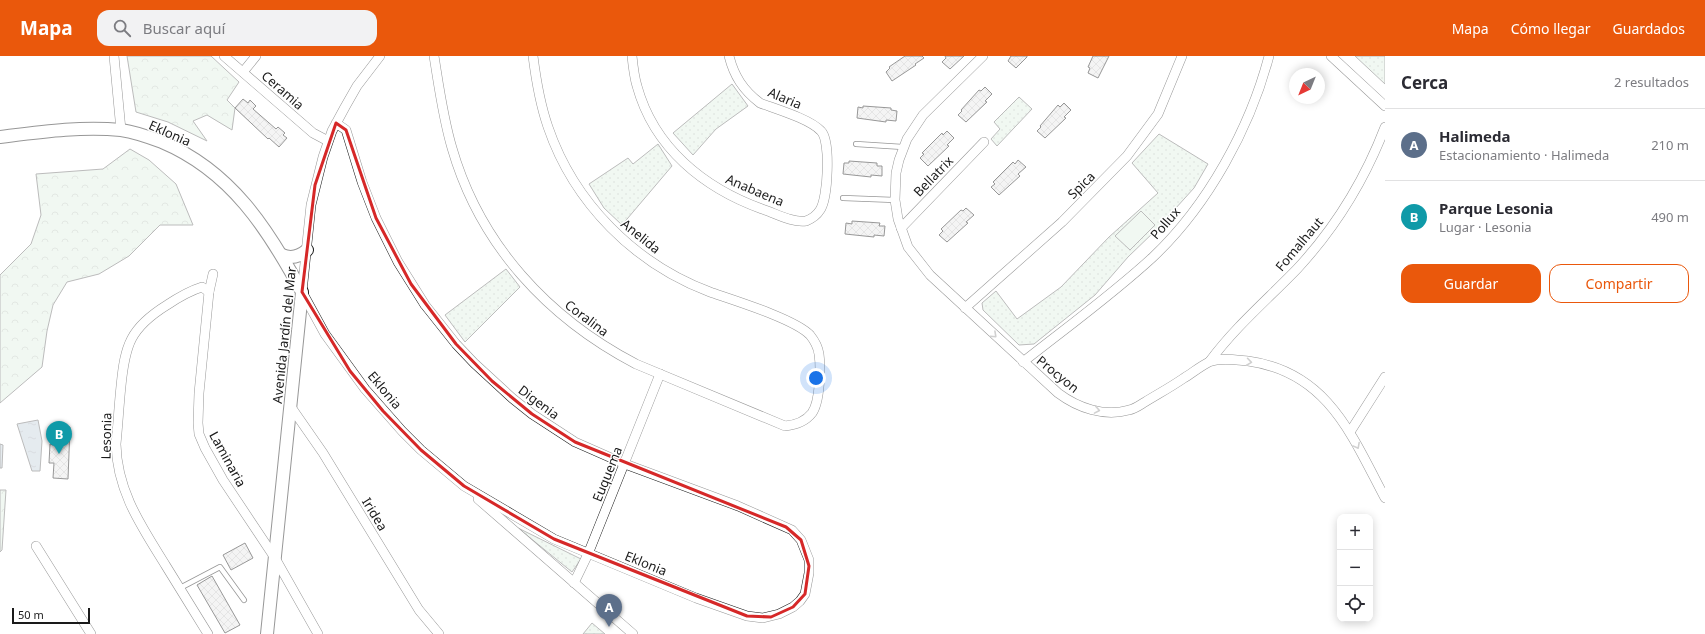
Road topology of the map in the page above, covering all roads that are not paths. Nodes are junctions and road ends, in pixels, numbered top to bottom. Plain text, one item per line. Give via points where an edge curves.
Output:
1 (114, 56) edge
2 (224, 56) edge
3 (256, 56) edge
4 (380, 56) edge
5 (434, 56) edge
6 (533, 56) edge
7 (632, 56) edge
8 (729, 56) edge
9 (983, 56) edge
10 (1182, 56) edge
11 (1268, 56) edge
12 (1331, 56) edge
13 (242, 72) junction
14 (1385, 106) edge
15 (336, 123) junction
16 (1385, 127) edge
17 (122, 130) junction
18 (0, 138) edge
19 (826, 139) joint
20 (328, 141) junction
21 (984, 142) dead end
22 (856, 144) dead end
23 (903, 147) junction
24 (843, 198) dead end
25 (895, 200) junction
26 (901, 228) junction
27 (307, 250) junction
28 (282, 255) junction
29 (213, 274) dead end
30 (209, 292) junction
31 (302, 292) junction
32 (965, 308) junction
33 (819, 355) joint
34 (1210, 361) junction
35 (1023, 362) junction
36 (660, 374) junction
37 (1385, 377) edge
38 (291, 407) junction
39 (1350, 432) junction
40 (625, 464) junction
41 (464, 486) junction
42 (1385, 498) edge
43 (36, 546) dead end
44 (588, 554) junction
45 (275, 558) junction
46 (574, 583) junction
47 (180, 588) junction
48 (805, 594) joint
49 (244, 600) dead end
50 (91, 634) edge
51 (208, 634) edge
52 (267, 634) edge
53 (318, 634) edge
54 (439, 634) edge
55 (632, 634) edge

1 - 17 street
2 - 13 street, Ceramia
3 - 13 street
4 - 15 street, Avenida Jardín del Mar via 357,86
5 - 36 street, Coralina via 452,150 476,209 498,246 540,296 576,327 615,353
6 - 33 street, Anelida via 540,98 555,146 574,182 611,228 639,253 675,276 703,290 800,328 814,342
7 - 19 street, Anabaena via 642,100 665,141 695,173 719,190 740,200 794,220 805,221 816,216 825,194 828,152
8 - 19 street, Alaria via 732,70 738,80 760,103 817,128
9 - 23 street, Procyon via 923,115
10 - 32 street, Spica via 1158,114 1127,156 1062,222
11 - 35 street, Pollux via 1250,110 1236,141 1213,182 1184,222 1153,256
12 - 14 street
13 - 20 street, Ceramia via 313,133
15 - 20 street, Avenida Jardín del Mar
15 - 40 street, Digenia via 346,130 376,218 398,262 425,305 456,344 492,381 532,414 575,442
16 - 34 street, Fomalhaut via 1357,187 1327,233 1299,267 1223,344
17 - 18 street, Eklonia via 56,130
17 - 28 street, Eklonia via 151,138 202,164 249,208
20 - 27 street, Avenida Jardín del Mar via 311,205
21 - 26 street, Bellatrix
22 - 23 lane
23 - 25 street, Procyon via 896,173
24 - 25 lane
25 - 26 street, Procyon
26 - 32 street, Procyon via 916,259 930,276
27 - 28 street via 294,257
27 - 31 street, Avenida Jardín del Mar
28 - 31 street, Eklonia
29 - 30 street, Laminaria
30 - 45 street, Laminaria via 199,393 199,434 223,480
30 - 47 street, Lesonia via 202,287 188,291 154,312 140,326 124,358 116,458 125,493 142,527
31 - 38 street, Avenida Jardín del Mar
31 - 41 street, Eklonia via 325,334 365,389 392,421
32 -> 35 street, Procyon
33 - 36 street, Coralina via 815,408 804,421 785,426
35 -> 34 street, Procyon via 1066,399 1085,408 1107,412 1130,410
34 -> 39 street via 1254,362 1296,377 1326,400
36 - 40 street, Euquema
37 - 39 street
38 - 45 street, Avenida Jardín del Mar
38 - 54 street, Iridea via 323,453 419,610
39 -> 42 street
40 - 44 street, Euquema
40 - 48 street, Digenia via 738,506 792,530 801,540 807,553 809,566
41 - 44 street, Eklonia via 554,539
41 - 46 street
43 - 50 street
44 - 46 street, Euquema
44 - 48 street, Eklonia via 747,616 763,618 779,614 793,607
45 - 52 street, Avenida Jardín del Mar
45 - 53 street, Laminaria
46 - 55 street
47 - 49 lane via 220,567
47 - 51 street, Lesonia

